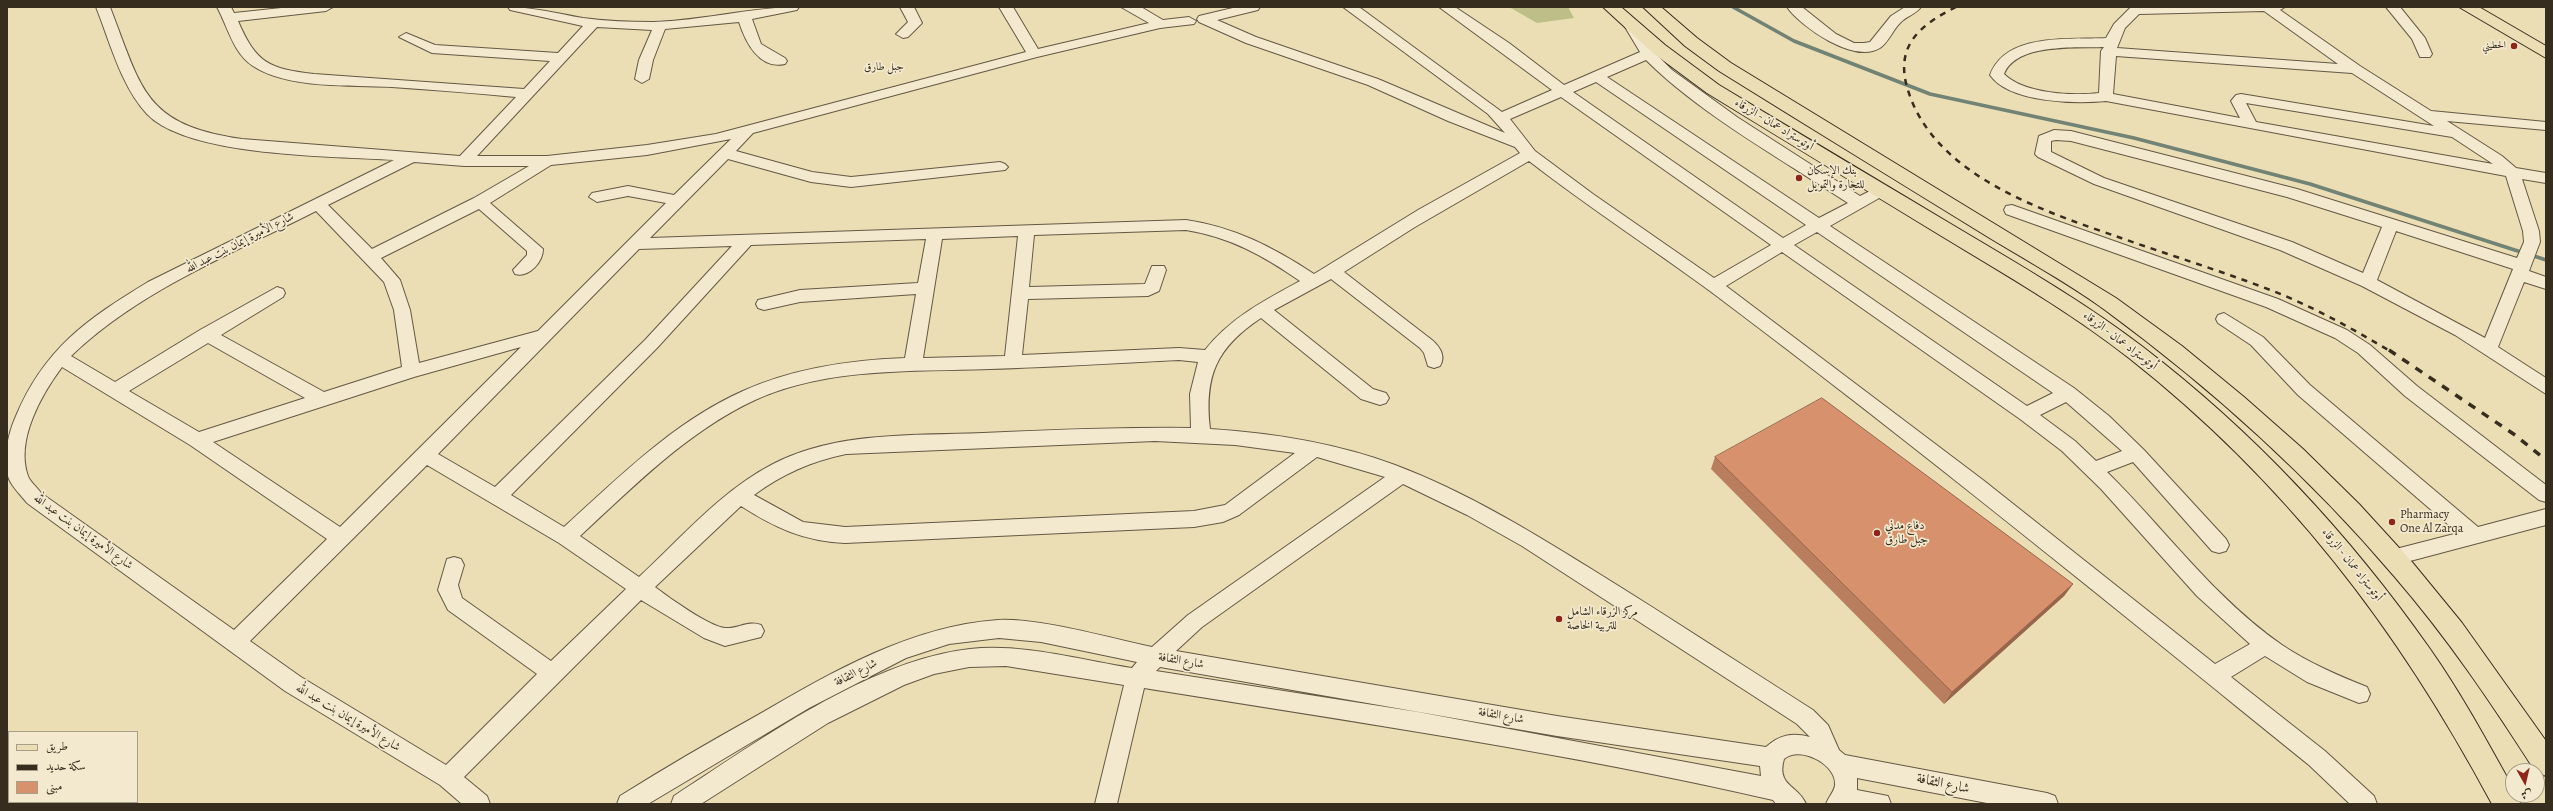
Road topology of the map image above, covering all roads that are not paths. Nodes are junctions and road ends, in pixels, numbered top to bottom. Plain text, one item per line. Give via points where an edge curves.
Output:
1 (103, 7) edge
2 (326, 7) edge
3 (515, 7) edge
4 (792, 7) edge
5 (907, 7) edge
6 (1006, 7) edge
7 (1128, 7) edge
8 (1236, 7) edge
9 (1253, 7) edge
10 (1350, 7) edge
11 (1446, 7) edge
12 (1611, 7) edge
13 (1651, 7) edge
14 (1794, 7) edge
15 (1914, 7) edge
16 (2273, 7) edge
17 (2393, 7) edge
18 (2467, 7) edge
19 (2476, 7) edge
20 (1143, 10) edge
21 (227, 12) edge
22 (1198, 17) edge
23 (745, 18) junction
24 (593, 23) junction
25 (1160, 24) junction
26 (660, 26) junction
27 (903, 34) dead end
28 (406, 37) dead end
29 (2109, 46) junction
30 (2546, 48) edge
31 (1653, 52) junction
32 (2546, 52) edge
33 (1034, 54) junction
34 (2425, 54) dead end
35 (561, 57) junction
36 (780, 62) dead end
37 (2355, 69) junction
38 (1597, 76) junction
39 (642, 79) dead end
40 (1561, 90) junction
41 (526, 93) junction
42 (2106, 97) junction
43 (2428, 115) junction
44 (1500, 118) junction
45 (2252, 125) junction
46 (2546, 126) edge
47 (747, 130) junction
48 (2461, 135) junction
49 (1525, 149) junction
50 (725, 153) junction
51 (413, 157) junction
52 (464, 161) junction
53 (547, 161) junction
54 (1000, 167) dead end
55 (2513, 174) junction
56 (2546, 178) edge
57 (1883, 190) junction
58 (597, 197) dead end
59 (480, 202) junction
60 (676, 202) junction
61 (318, 204) junction
62 (1861, 204) junction
63 (2012, 210) dead end
64 (1819, 225) junction
65 (2390, 225) junction
66 (1027, 230) junction
67 (935, 233) junction
68 (748, 239) junction
69 (636, 244) junction
70 (1782, 245) junction
71 (372, 256) junction
72 (2523, 266) junction
73 (520, 270) dead end
74 (1158, 270) dead end
75 (1332, 271) junction
76 (1313, 282) junction
77 (2368, 282) junction
78 (2546, 283) edge
79 (1714, 286) junction
80 (924, 288) junction
81 (277, 293) dead end
82 (1020, 293) junction
83 (764, 304) dead end
84 (1262, 311) junction
85 (2224, 319) dead end
86 (206, 334) junction
87 (542, 336) junction
88 (2489, 349) junction
89 (59, 357) junction
90 (1210, 357) junction
91 (1013, 362) junction
92 (1434, 362) dead end
93 (913, 365) junction
94 (411, 371) junction
95 (2546, 387) edge
96 (116, 390) junction
97 (2068, 393) junction
98 (1380, 398) dead end
99 (323, 400) junction
100 (2026, 414) junction
101 (1201, 433) junction
102 (197, 440) junction
103 (1313, 450) junction
104 (2135, 453) junction
105 (425, 455) junction
106 (2092, 470) junction
107 (1401, 476) junction
108 (2546, 495) edge
109 (498, 496) junction
110 (741, 496) junction
111 (2546, 517) edge
112 (2475, 536) junction
113 (566, 537) junction
114 (341, 538) junction
115 (2219, 545) dead end
116 (2395, 557) junction
117 (454, 565) dead end
118 (641, 587) junction
119 (754, 631) dead end
120 (236, 641) junction
121 (2265, 646) junction
122 (1156, 657) junction
123 (552, 673) junction
124 (2214, 676) junction
125 (1136, 678) junction
126 (2359, 694) dead end
127 (1787, 706) junction
128 (1797, 743) junction
129 (1773, 758) junction
130 (1835, 760) junction
131 (2546, 764) edge
132 (448, 778) junction
133 (1785, 799) edge
134 (1839, 802) edge
135 (479, 804) edge
136 (628, 804) edge
137 (682, 804) edge
138 (1106, 804) edge
139 (1880, 804) edge
140 (2047, 804) edge
141 (2366, 804) edge
142 (2507, 804) edge

1 - 51 street via 147,105 160,118 181,129 242,144
2 - 21 street
3 - 24 street
4 - 23 street
5 - 27 street via 915,23
6 - 33 street
7 - 20 street
8 - 22 street
9 - 22 street
10 - 44 street
11 - 40 street via 1504,46
12 - 31 main road, أوتوستراد عمان - الزرقاء
13 - 116 main road, أوتوستراد عمان - الزرقاء via 1725,67 2078,283 2151,334 2230,396 2290,450
14 - 15 street via 1838,41 1847,46 1862,48 1875,45 1896,19
16 - 29 street via 2136,10 2129,15
16 - 37 street
17 - 34 street via 2418,38
18 - 32 main road
19 - 30 main road
20 - 25 street
21 - 41 street via 234,31 249,55 265,67 288,74
22 - 25 street
22 - 49 street via 1211,28 1224,29 1372,82
23 - 26 street
23 - 36 street via 755,48
24 - 26 street
24 - 35 street
25 - 33 street
26 - 39 street via 646,60
28 - 35 street via 432,49
29 - 37 street
29 - 42 street
29 - 42 street via 2030,47 2023,49 1997,72 1999,78 2007,84 2046,94 2078,99
31 - 38 street
31 - 57 main road, أوتوستراد عمان - الزرقاء
31 - 62 street via 1667,73 1710,105
33 - 47 street
35 - 41 street
37 - 43 street
38 - 40 street
38 - 64 street
40 - 44 street
40 - 70 street
41 - 52 street
42 - 45 street
43 - 46 street
43 - 48 street
44 - 49 street
45 - 48 street via 2238,102 2241,98
45 - 55 street
47 - 50 street
47 - 53 street via 675,145
48 - 55 street via 2497,159
49 - 75 street
49 - 79 street via 1587,198
50 - 54 street via 811,177 851,182
50 - 60 street
51 - 52 street
51 - 61 street, شارع الأميرة إيمان بنت عبد الله
52 - 53 street
53 - 59 street
55 - 56 street
55 - 72 street via 2531,231 2532,242
57 - 62 street
57 - 142 main road, أوتوستراد عمان - الزرقاء via 2094,321 2186,392 2248,451 2320,526 2385,605 2443,688
58 - 60 street via 629,190
59 - 71 street
59 - 73 street via 535,249 535,257
60 - 69 street
61 - 71 street
61 - 89 street, شارع الأميرة إيمان بنت عبد الله via 149,289 97,324
62 - 64 street
63 - 108 street via 2272,303 2341,334 2364,349 2411,391
64 - 70 street
64 - 97 street
65 - 72 street
65 - 77 street
65 - 77 street via 2292,193 2099,143 2063,135 2047,136 2044,139 2043,154 2076,171 2286,246
66 - 67 street
66 - 76 street via 1170,225 1206,228 1256,245
66 - 82 street
67 - 68 street
67 - 80 street
68 - 69 street
68 - 109 street via 651,344
69 - 87 street
70 - 79 street
70 - 100 street
71 - 94 street via 392,280 398,294
72 - 78 street
72 - 88 street
74 - 82 street via 1153,287 1148,290
75 - 76 street
75 - 92 street via 1426,344 1433,351
76 - 84 street
77 - 88 street via 2440,318
79 - 124 street via 1976,485
80 - 83 street via 800,296
80 - 93 street
81 - 86 street
82 - 91 street
84 - 90 street via 1232,332
84 - 98 street via 1367,394
85 - 112 street via 2257,342 2332,414
86 - 96 street
86 - 99 street
87 - 94 street
87 - 105 street
88 - 95 street
89 - 96 street
89 - 120 street, شارع الأميرة إيمان بنت عبد الله via 42,379 24,413 18,434 19,479 34,498
90 - 91 street via 1179,354
90 - 101 street via 1198,398
91 - 93 street
93 - 113 street via 831,371 786,381 748,396 721,411 659,455
94 - 99 street
96 - 102 street
97 - 100 street
97 - 104 street via 2110,427
99 - 102 street
100 - 106 street via 2074,451
101 - 103 street via 1277,442
101 - 110 street via 846,447 825,451 788,465 758,482
102 - 114 street
103 - 107 street via 1358,460
103 - 110 street via 1232,510 1194,519 852,535 816,534 793,528
104 - 106 street
104 - 115 street
105 - 109 street
105 - 114 street
106 - 121 street via 2183,568
107 - 122 street via 1195,621
107 - 127 street via 1480,511 1507,527 1638,608
109 - 113 street
110 - 118 street
111 - 112 street
112 - 116 street
113 - 118 street
114 - 120 street
116 - 131 main road, أوتوستراد عمان - الزرقاء via 2488,678
117 - 123 street via 447,587 448,595 455,604
118 - 119 street via 673,611 711,632 725,637
118 - 123 street
120 - 132 street, شارع الأميرة إيمان بنت عبد الله via 293,684
121 - 124 street
121 - 126 street via 2309,673
122 - 125 street
122 - 129 street, شارع الثقافة via 1557,726
122 - 136 street, شارع الثقافة via 1013,629 974,632 925,641 801,701
123 - 132 street
124 - 141 street via 2317,758
125 - 133 street, شارع الثقافة via 1418,722 1722,778
125 - 137 street, شارع الثقافة via 1006,657 968,658 936,665 893,679 854,699
125 - 138 street
127 - 128 street via 1798,725
127 - 130 street via 1812,723 1820,732
128 - 129 street via 1782,748
128 - 130 street, شارع الثقافة via 1821,749
129 - 133 street via 1770,768 1773,780
130 - 134 street via 1846,782
130 - 140 street, شارع الثقافة
132 - 135 street, شارع الأميرة إيمان بنت عبد الله
134 - 139 street

